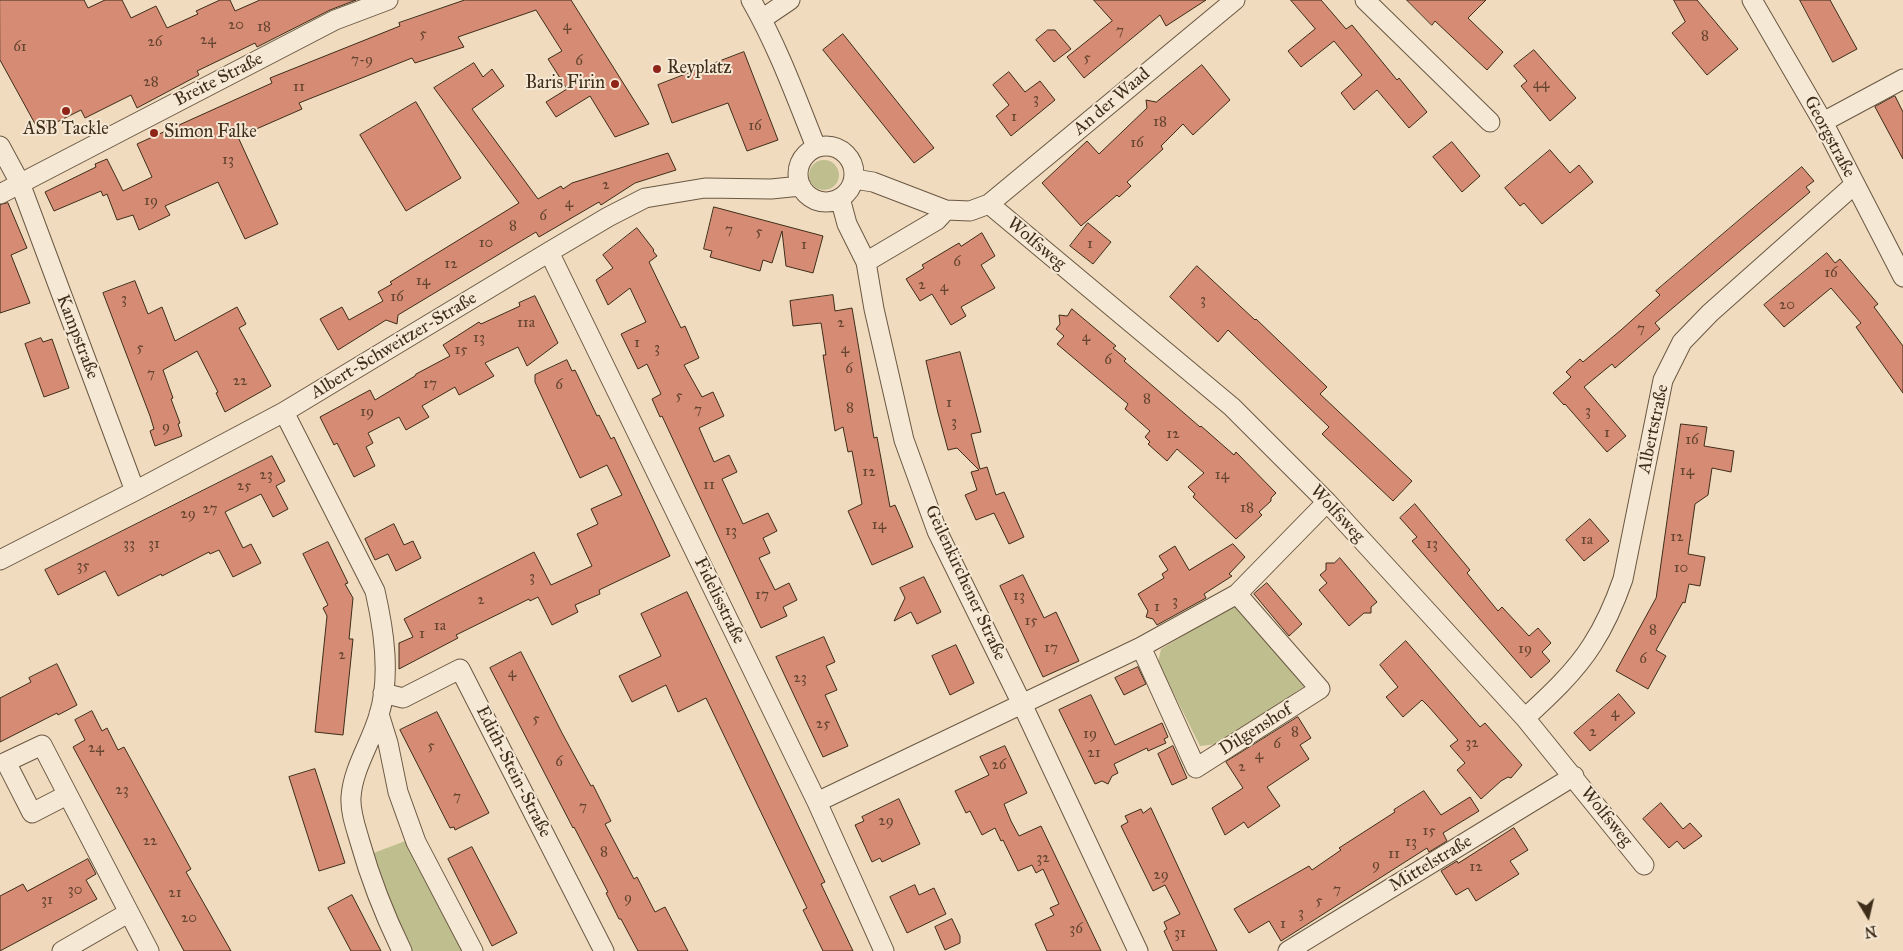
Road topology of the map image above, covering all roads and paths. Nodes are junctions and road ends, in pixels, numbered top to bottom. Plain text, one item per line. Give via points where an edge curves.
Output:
1 (388, 0) edge
2 (751, 0) edge
3 (790, 0) edge
4 (1235, 0) edge
5 (1365, 0) edge
6 (1752, 0) edge
7 (762, 19) junction
8 (1903, 79) edge
9 (1490, 122) dead end
10 (1823, 122) junction
11 (0, 146) edge
12 (816, 148) junction
13 (854, 178) junction
14 (20, 183) junction
15 (1854, 185) junction
16 (801, 186) junction
17 (0, 194) edge
18 (840, 198) junction
19 (989, 204) junction
20 (946, 210) junction
21 (549, 252) junction
22 (866, 262) junction
23 (1903, 277) edge
24 (284, 412) junction
25 (135, 491) junction
26 (1327, 502) junction
27 (0, 560) edge
28 (1237, 594) junction
29 (1140, 647) junction
30 (383, 693) junction
31 (1022, 704) junction
32 (379, 714) junction
33 (1525, 718) junction
34 (1574, 776) junction
35 (67, 795) dead end
36 (817, 802) junction
37 (1644, 865) dead end
38 (128, 913) junction
39 (62, 951) edge
40 (149, 951) edge
41 (402, 951) edge
42 (473, 951) edge
43 (604, 951) edge
44 (884, 951) edge
45 (1138, 951) edge
46 (1288, 951) edge

1 - 14 street, Breite Straße via 335,20
2 - 7 street
3 - 7 street
4 - 19 street, An der Waad
5 - 9 street
6 - 10 street, Georgstraße
7 - 12 street
8 - 10 street
10 - 15 street, Georgstraße
11 - 14 street, Kampstraße
12 - 13 street via 828,146 844,152 853,166
12 - 16 street via 801,161 798,171
13 - 18 street via 849,190
13 - 20 street
14 - 17 street, Breite Straße
14 - 25 street, Kampstraße
15 - 23 street, Georgstraße
15 - 33 street, Albertstraße via 1710,313 1682,342 1663,380 1624,580 1592,646 1554,692
16 - 18 street via 805,193 818,201
16 - 21 street, Albert-Schweitzer-Straße via 705,188 645,198
18 - 22 street, Geilenkirchener Straße via 847,224
19 - 20 street via 970,211
19 - 26 street, Wolfsweg via 1232,407
20 - 22 street via 937,220
21 - 24 street, Albert-Schweitzer-Straße
21 - 36 street, Fidelisstraße
22 - 31 street, Geilenkirchener Straße via 904,440 937,531
24 - 25 street, Albert-Schweitzer-Straße
24 - 30 street via 375,591 385,656
25 - 27 street, Albert-Schweitzer-Straße
26 - 28 street
26 - 33 street, Wolfsweg
28 - 29 street
28 - 29 street, Dilgenshof via 1320,689 1196,768
29 - 31 street
30 - 32 street
30 - 43 street, Edith-Stein-Straße via 403,698 460,669
31 - 36 street
31 - 45 street, Geilenkirchener Straße
32 - 41 street via 355,776 351,799 372,884
32 - 42 street via 398,792 416,842
33 - 34 street, Wolfsweg
34 - 37 street, Wolfsweg
34 - 46 street, Mittelstraße
35 - 38 street
36 - 44 street, Fidelisstraße
38 - 39 street
38 - 40 street

